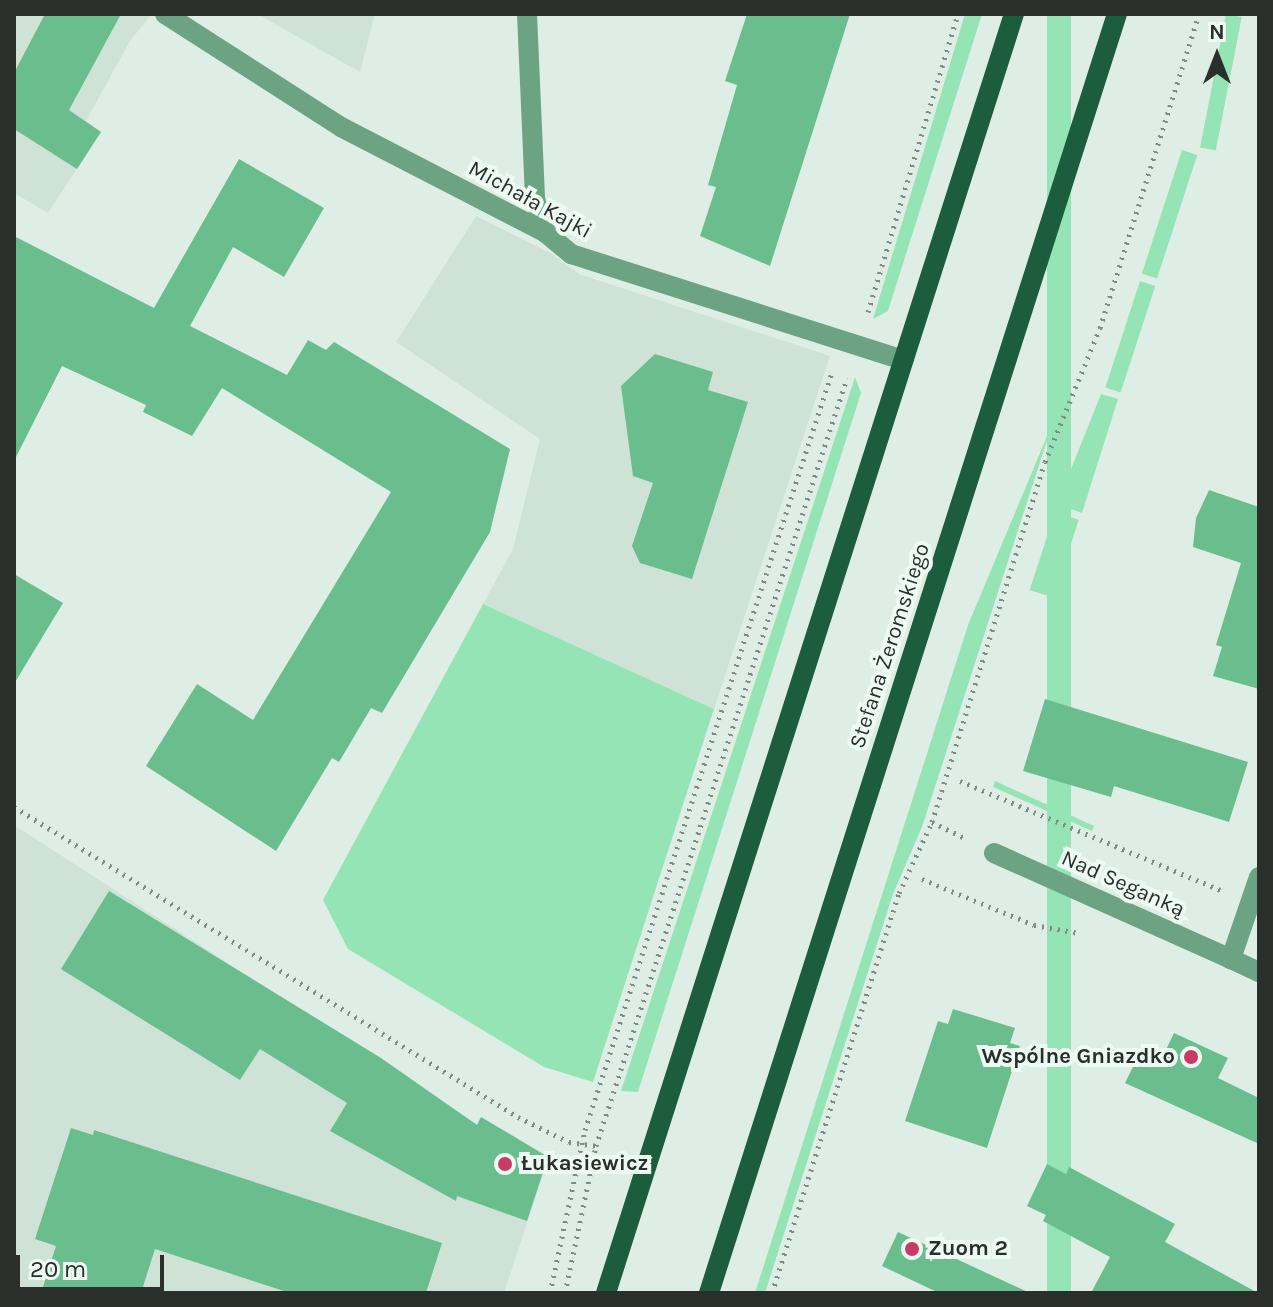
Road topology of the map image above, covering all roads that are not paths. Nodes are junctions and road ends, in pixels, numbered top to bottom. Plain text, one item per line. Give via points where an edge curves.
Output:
1 (165, 14) edge
2 (527, 14) edge
3 (1014, 14) edge
4 (1117, 14) edge
5 (546, 233) junction
6 (904, 360) junction
7 (994, 853) dead end
8 (1259, 877) edge
9 (1231, 959) junction
10 (1259, 972) edge
11 (606, 1293) edge
12 (709, 1293) edge

1 - 5 street, Michała Kajki via 341,127
2 - 5 street via 535,199
3 - 6 main road
4 - 12 main road, Stefana Żeromskiego
5 - 6 street, Michała Kajki via 571,254
6 - 11 main road
7 - 9 street, Nad Seganką
8 - 9 street
9 - 10 street, Nad Seganką

